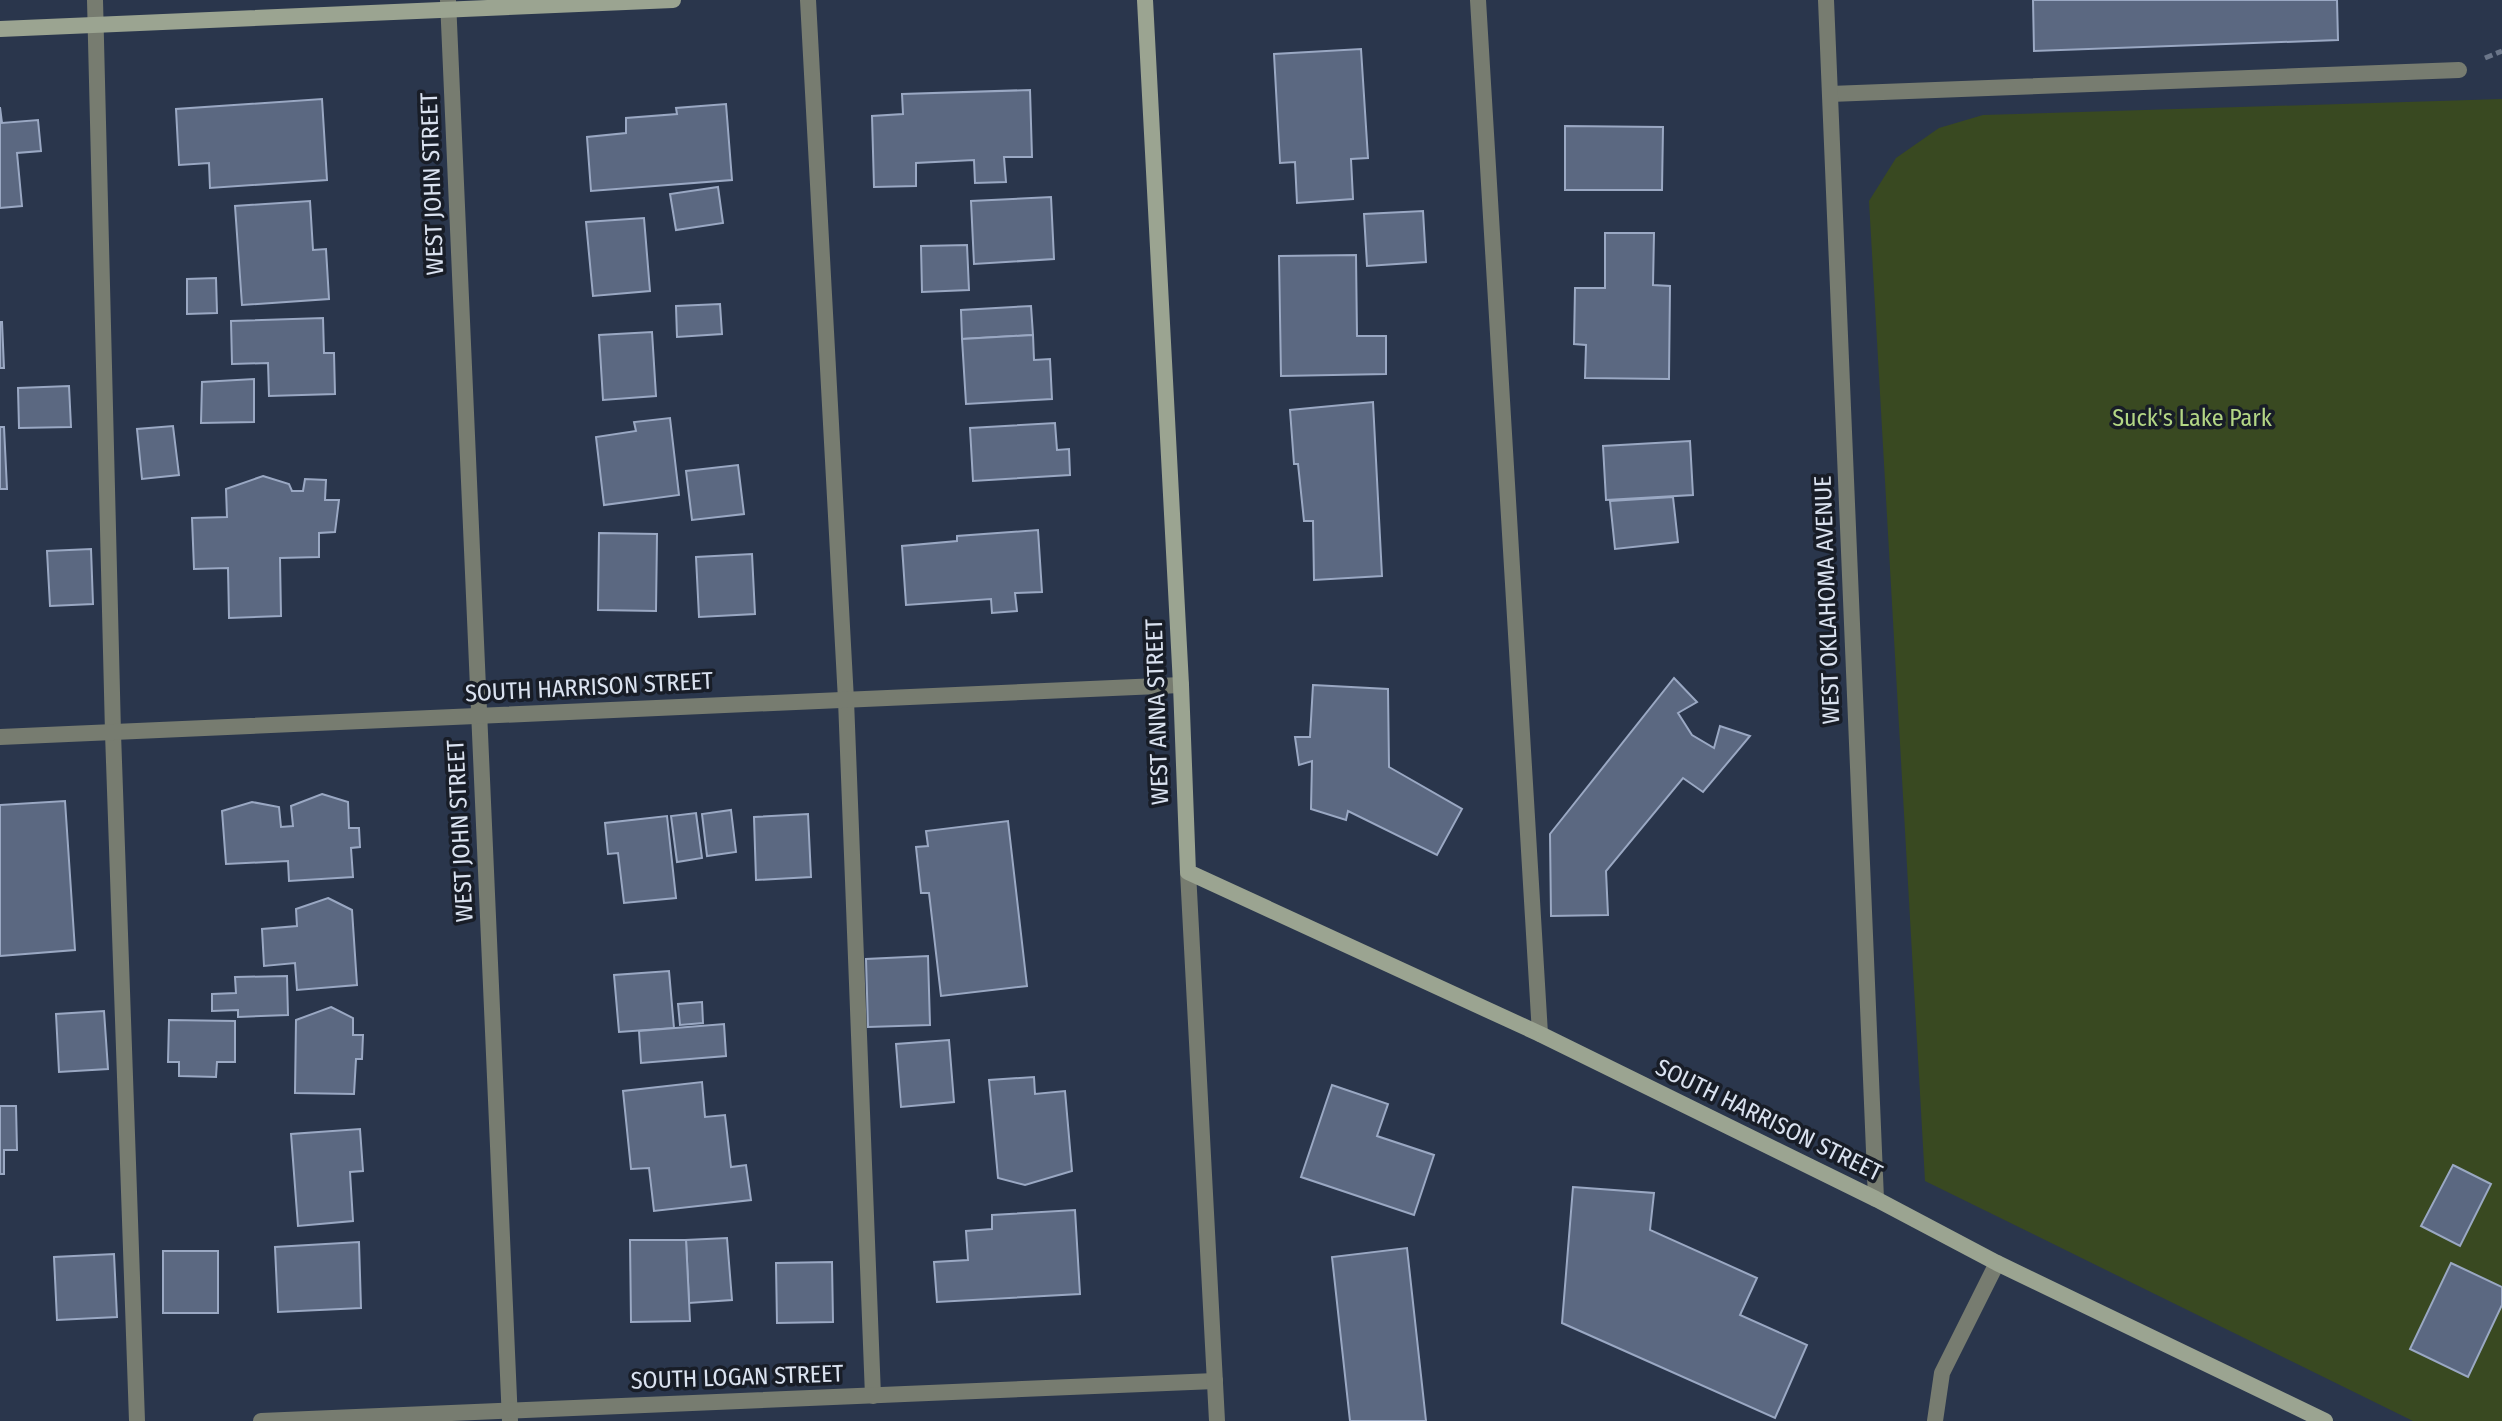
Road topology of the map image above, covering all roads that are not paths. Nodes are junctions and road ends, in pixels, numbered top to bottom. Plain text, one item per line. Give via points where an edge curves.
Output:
1 (95, 0) edge
2 (673, 0) edge
3 (808, 0) edge
4 (1145, 0) edge
5 (1478, 0) edge
6 (1826, 0) edge
7 (448, 5) edge
8 (96, 24) junction
9 (0, 29) edge
10 (2459, 70) dead end
11 (1830, 94) junction
12 (1181, 685) junction
13 (846, 700) junction
14 (478, 716) junction
15 (113, 733) junction
16 (0, 737) edge
17 (1188, 872) junction
18 (1540, 1034) junction
19 (1876, 1199) junction
20 (1997, 1263) junction
21 (1215, 1381) junction
22 (873, 1396) junction
23 (509, 1416) edge
24 (137, 1421) edge
25 (261, 1421) edge
26 (1217, 1421) edge
27 (1935, 1421) edge
28 (2325, 1421) edge

1 - 8 street
2 - 7 main road
3 - 13 street
4 - 12 main road, WEST ANNA STREET
5 - 18 street
6 - 11 street, WEST OKLAHOMA AVENUE
7 - 8 main road
7 - 14 street, WEST JOHN STREET
8 - 9 main road
8 - 15 street
10 - 11 street
11 - 19 street, WEST OKLAHOMA AVENUE
12 - 13 street, SOUTH HARRISON STREET
12 - 17 main road, WEST ANNA STREET
13 - 14 street, SOUTH HARRISON STREET
13 - 22 street
14 - 15 street, SOUTH HARRISON STREET
14 - 23 street, WEST JOHN STREET
15 - 16 street, SOUTH HARRISON STREET
15 - 24 street
17 - 18 main road, SOUTH HARRISON STREET
17 - 21 street, WEST ANNA STREET
18 - 19 main road, SOUTH HARRISON STREET
19 - 20 main road, SOUTH HARRISON STREET
20 - 27 street via 1942,1373
20 - 28 main road, SOUTH HARRISON STREET
21 - 22 street, SOUTH LOGAN STREET
21 - 26 street, WEST ANNA STREET
22 - 23 street, SOUTH LOGAN STREET
23 - 25 street, SOUTH LOGAN STREET

